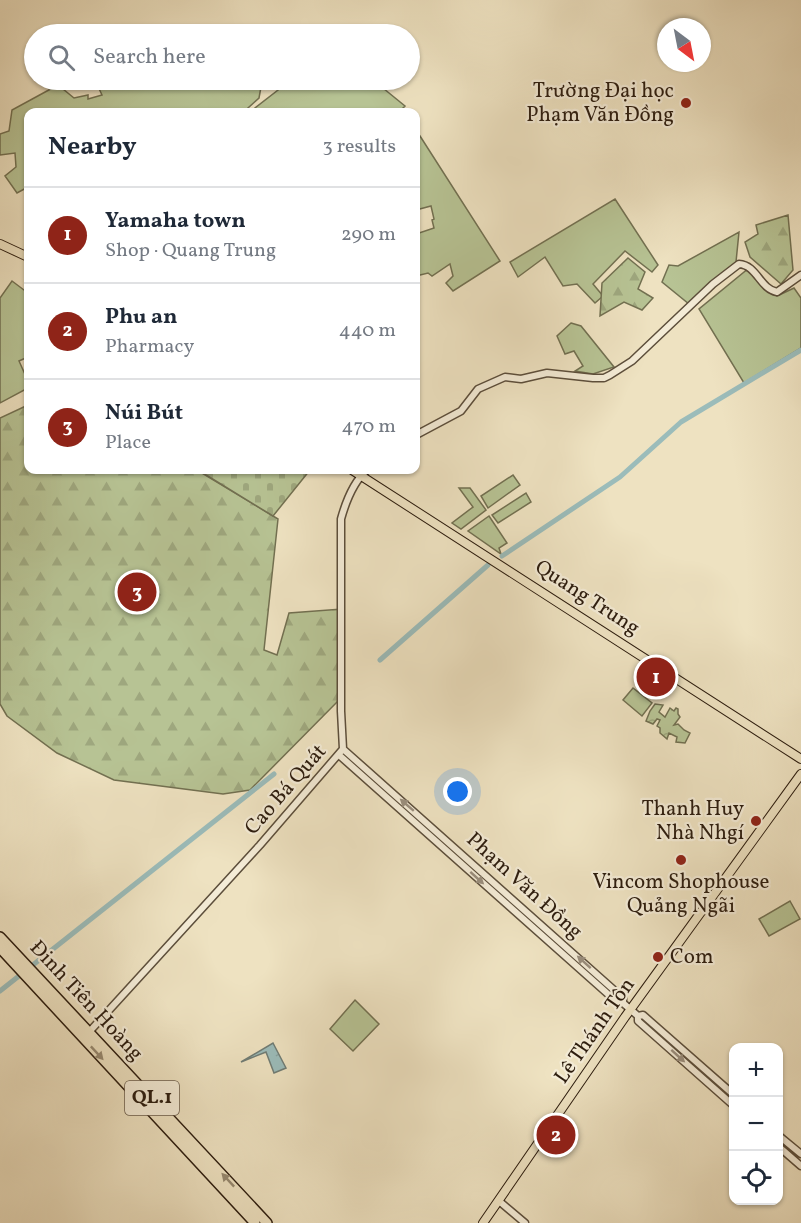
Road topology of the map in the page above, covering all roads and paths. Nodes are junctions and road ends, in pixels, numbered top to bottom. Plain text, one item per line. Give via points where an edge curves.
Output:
1 (0, 244) edge
2 (24, 255) edge
3 (801, 275) edge
4 (420, 433) edge
5 (363, 474) edge
6 (367, 474) edge
7 (341, 752) junction
8 (801, 759) edge
9 (801, 774) edge
10 (385, 786) junction
11 (379, 791) junction
12 (426, 821) junction
13 (420, 827) junction
14 (468, 859) junction
15 (462, 865) junction
16 (504, 891) junction
17 (499, 898) junction
18 (0, 937) edge
19 (555, 937) junction
20 (550, 943) junction
21 (0, 948) edge
22 (19, 963) junction
23 (32, 976) junction
24 (623, 1003) junction
25 (631, 1010) junction
26 (638, 1016) junction
27 (90, 1031) junction
28 (705, 1070) junction
29 (700, 1076) junction
30 (729, 1091) edge
31 (729, 1102) edge
32 (783, 1140) edge
33 (783, 1150) edge
34 (801, 1154) edge
35 (801, 1166) edge
36 (210, 1168) junction
37 (499, 1201) junction
38 (255, 1223) edge
39 (267, 1223) edge
40 (483, 1223) edge
41 (525, 1223) edge

1 - 2 main road
3 - 4 street via 774,292 750,267 740,264 713,284 632,361 610,375 593,378 547,373 521,379 505,377 478,389 461,411
5 - 7 street, Cao Bá Quát via 340,519
6 - 8 main road, Quang Trung
7 - 10 street, Phạm Văn Đồng
7 - 11 street, Phạm Văn Đồng
7 - 27 street, Cao Bá Quát
9 - 25 main road, Lê Thánh Tôn
10 - 11 street
12 -> 10 street, Phạm Văn Đồng
11 - 13 street, Phạm Văn Đồng
12 - 13 street
12 - 14 street, Phạm Văn Đồng
13 - 15 street, Phạm Văn Đồng
14 - 15 street
14 - 16 street, Phạm Văn Đồng
15 -> 17 street, Phạm Văn Đồng
16 - 17 street
16 - 19 street, Phạm Văn Đồng
17 - 20 street, Phạm Văn Đồng
18 - 22 highway, Đinh Tiên Hoàng / QL.1
19 - 20 street
24 -> 19 street, Phạm Văn Đồng via 623,998
20 - 24 street, Phạm Văn Đồng via 618,1003
21 - 22 highway, Đinh Tiên Hoàng / QL.1
22 - 23 highway, Đinh Tiên Hoàng / QL.1
23 - 27 highway, Đinh Tiên Hoàng / QL.1
23 -> 36 highway, Đinh Tiên Hoàng / QL.1
24 - 25 street, Phạm Văn Đồng
25 - 26 street, Phạm Văn Đồng
25 - 37 main road, Lê Thánh Tôn
26 - 28 street, Phạm Văn Đồng via 643,1015
26 -> 29 street, Phạm Văn Đồng
27 - 36 highway, Đinh Tiên Hoàng / QL.1
28 - 29 street
28 - 30 street, Phạm Văn Đồng
29 - 31 street, Phạm Văn Đồng
32 - 34 street
33 - 35 street
36 - 38 highway, Đinh Tiên Hoàng / QL.1
39 -> 36 highway, Đinh Tiên Hoàng / QL.1
37 - 40 main road, Lê Thánh Tôn
37 - 41 street

